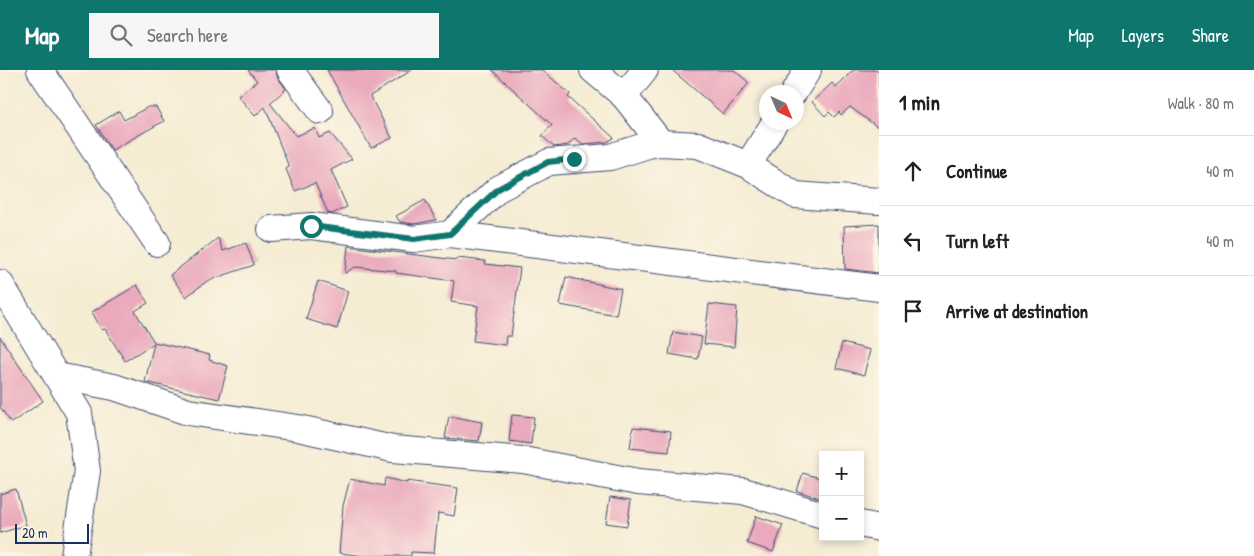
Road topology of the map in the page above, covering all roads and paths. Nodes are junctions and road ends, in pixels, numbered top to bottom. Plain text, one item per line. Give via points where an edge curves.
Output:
1 (40, 70) edge
2 (290, 70) edge
3 (593, 70) edge
4 (645, 70) edge
5 (808, 70) edge
6 (798, 85) edge
7 (624, 96) junction
8 (320, 111) dead end
9 (770, 130) edge
10 (661, 143) junction
11 (748, 164) junction
12 (879, 202) edge
13 (271, 229) dead end
14 (450, 234) junction
15 (157, 243) dead end
16 (0, 283) edge
17 (879, 288) edge
18 (57, 376) junction
19 (819, 514) edge
20 (864, 525) edge
21 (879, 528) edge
22 (74, 556) edge

1 - 15 street
2 - 8 street
3 - 7 street
4 - 7 street
5 - 6 street
7 - 10 street
9 - 11 street
10 - 11 street via 698,145
10 - 14 street via 610,157 548,162 498,189
11 - 12 street via 795,195
13 - 14 street via 311,226 414,239
14 - 17 street
16 - 18 street
18 - 19 street via 114,387 188,412 298,428 393,449 523,460 638,482 743,491
18 - 22 street via 79,413 88,471
20 - 21 street

